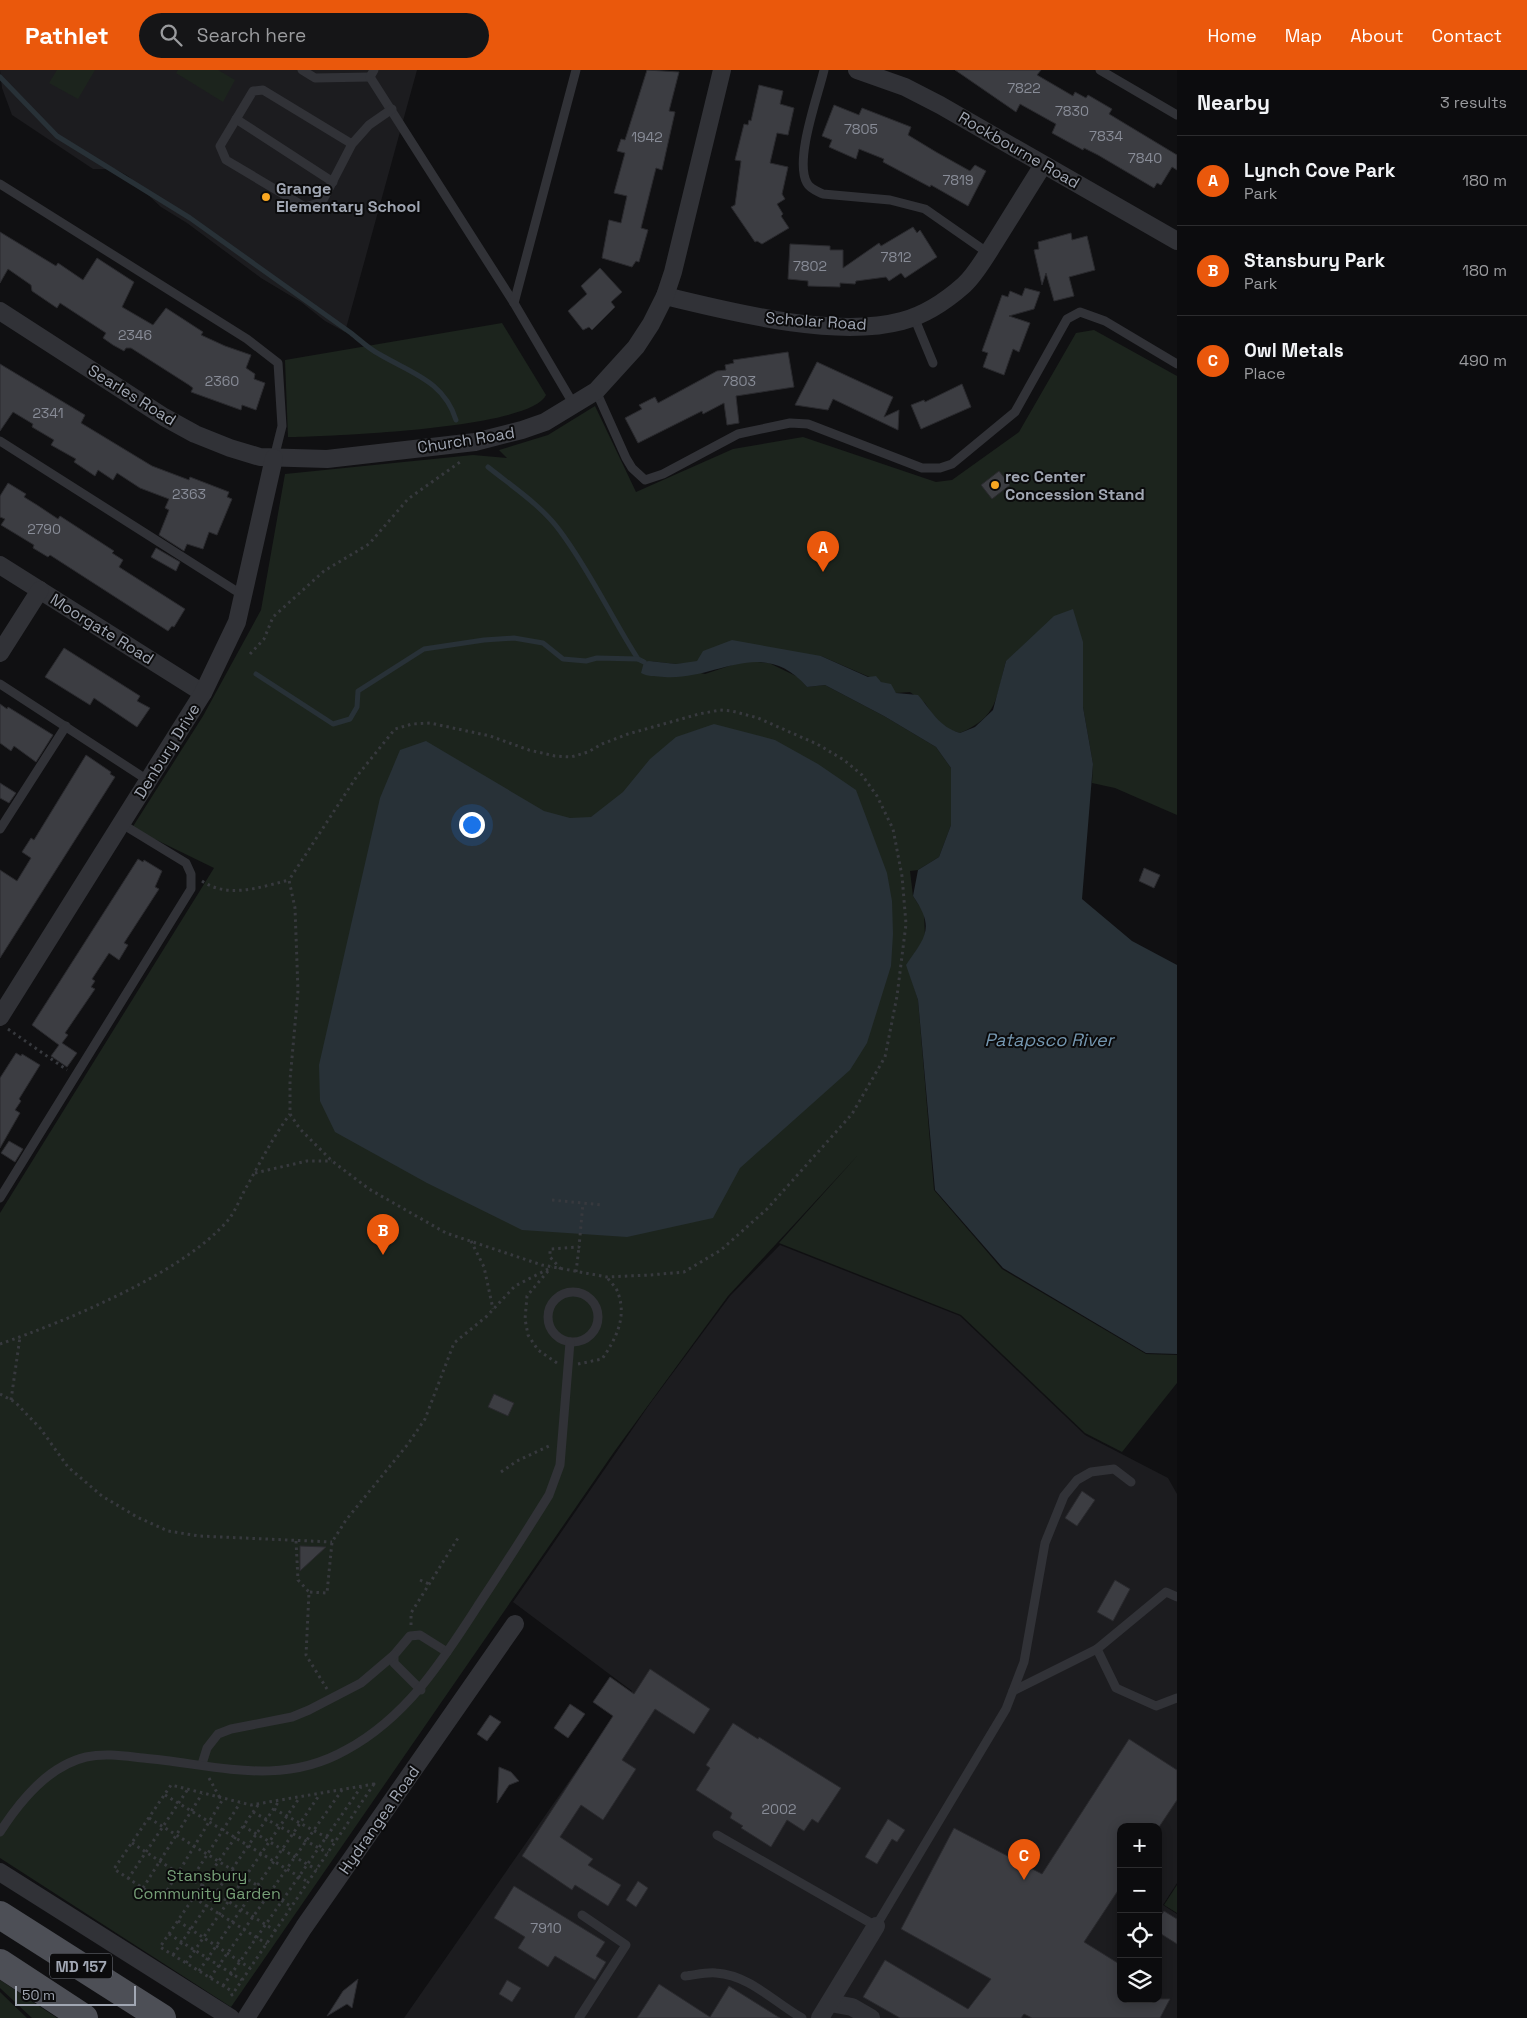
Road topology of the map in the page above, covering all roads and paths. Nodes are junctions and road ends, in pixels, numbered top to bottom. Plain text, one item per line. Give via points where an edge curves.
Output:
1 (302, 70) edge
2 (576, 70) edge
3 (722, 70) edge
4 (824, 70) edge
5 (857, 70) edge
6 (1100, 70) edge
7 (372, 73) edge
8 (392, 109) junction
9 (1177, 115) edge
10 (236, 119) junction
11 (352, 144) junction
12 (1043, 165) junction
13 (333, 182) junction
14 (0, 184) edge
15 (1177, 241) edge
16 (988, 253) junction
17 (666, 296) junction
18 (514, 303) junction
19 (0, 311) edge
20 (914, 316) junction
21 (933, 362) dead end
22 (1177, 364) edge
23 (596, 391) junction
24 (574, 406) junction
25 (0, 441) edge
26 (274, 458) junction
27 (460, 462) dead end
28 (0, 565) edge
29 (40, 590) junction
30 (244, 596) junction
31 (0, 652) edge
32 (250, 654) dead end
33 (0, 684) edge
34 (203, 693) junction
35 (66, 726) junction
36 (149, 781) junction
37 (122, 824) junction
38 (0, 829) edge
39 (191, 874) junction
40 (289, 880) junction
41 (3, 1022) edge
42 (76, 1076) junction
43 (290, 1114) junction
44 (332, 1161) junction
45 (254, 1173) junction
46 (0, 1198) edge
47 (552, 1200) dead end
48 (583, 1203) junction
49 (603, 1205) dead end
50 (471, 1240) junction
51 (579, 1247) junction
52 (552, 1267) junction
53 (561, 1269) junction
54 (576, 1272) junction
55 (607, 1277) junction
56 (493, 1309) junction
57 (20, 1337) junction
58 (570, 1342) junction
59 (0, 1344) edge
60 (556, 1362) junction
61 (567, 1365) junction
62 (555, 1372) dead end
63 (0, 1394) edge
64 (11, 1400) junction
65 (550, 1438) dead end
66 (501, 1472) dead end
67 (1131, 1482) dead end
68 (461, 1537) dead end
69 (296, 1541) junction
70 (332, 1542) junction
71 (420, 1580) dead end
72 (429, 1584) junction
73 (309, 1592) junction
74 (1177, 1597) edge
75 (515, 1624) dead end
76 (410, 1636) junction
77 (1097, 1648) junction
78 (447, 1652) junction
79 (394, 1655) junction
80 (421, 1690) junction
81 (1013, 1691) junction
82 (332, 1698) junction
83 (1177, 1698) edge
84 (202, 1764) junction
85 (361, 1786) junction
86 (188, 1789) junction
87 (342, 1790) junction
88 (320, 1793) junction
89 (202, 1794) junction
90 (165, 1795) junction
91 (300, 1797) junction
92 (221, 1798) junction
93 (280, 1800) junction
94 (179, 1803) junction
95 (240, 1803) junction
96 (258, 1804) junction
97 (274, 1809) junction
98 (192, 1811) junction
99 (253, 1812) junction
100 (287, 1816) junction
101 (149, 1818) junction
102 (266, 1820) junction
103 (209, 1822) junction
104 (300, 1823) junction
105 (163, 1826) junction
106 (243, 1826) junction
107 (280, 1826) junction
108 (223, 1830) junction
109 (313, 1831) junction
110 (0, 1832) edge
111 (256, 1834) junction
112 (293, 1834) junction
113 (176, 1835) junction
114 (717, 1835) dead end
115 (235, 1838) junction
116 (326, 1838) junction
117 (306, 1841) junction
118 (269, 1842) junction
119 (132, 1843) junction
120 (335, 1843) junction
121 (194, 1846) junction
122 (248, 1846) junction
123 (319, 1848) junction
124 (282, 1849) junction
125 (146, 1852) junction
126 (261, 1853) junction
127 (328, 1853) junction
128 (207, 1854) junction
129 (295, 1857) junction
130 (219, 1861) junction
131 (274, 1861) junction
132 (160, 1862) junction
133 (307, 1864) junction
134 (232, 1869) junction
135 (287, 1869) junction
136 (317, 1870) junction
137 (0, 1872) edge
138 (178, 1873) junction
139 (299, 1876) junction
140 (245, 1878) junction
141 (128, 1879) junction
142 (191, 1880) junction
143 (308, 1882) junction
144 (257, 1885) junction
145 (202, 1886) junction
146 (143, 1888) junction
147 (215, 1893) junction
148 (270, 1893) junction
149 (194, 1898) junction
150 (228, 1901) junction
151 (282, 1901) junction
152 (207, 1906) junction
153 (292, 1907) junction
154 (241, 1909) junction
155 (220, 1914) junction
156 (0, 1915) edge
157 (582, 1915) dead end
158 (253, 1917) junction
159 (178, 1921) junction
160 (232, 1922) junction
161 (266, 1924) junction
162 (876, 1926) junction
163 (191, 1930) junction
164 (244, 1930) junction
165 (276, 1931) junction
166 (169, 1934) junction
167 (257, 1937) junction
168 (203, 1938) junction
169 (182, 1942) junction
170 (267, 1944) junction
171 (216, 1946) junction
172 (195, 1950) junction
173 (228, 1954) junction
174 (174, 1955) junction
175 (207, 1958) junction
176 (240, 1961) junction
177 (0, 1963) edge
178 (186, 1963) junction
179 (219, 1966) junction
180 (250, 1968) junction
181 (199, 1971) junction
182 (231, 1973) junction
183 (685, 1976) dead end
184 (210, 1978) junction
185 (242, 1980) junction
186 (223, 1986) junction
187 (830, 2003) junction
188 (84, 2018) edge
189 (162, 2018) edge
190 (231, 2018) edge
191 (246, 2018) edge
192 (578, 2018) edge
193 (802, 2018) edge
194 (820, 2018) edge
195 (871, 2018) edge

1 - 7 lane via 315,78
2 - 18 lane
3 - 17 street, Church Road
4 - 16 lane via 804,154 803,171 807,184 823,194 890,200 925,209
5 - 12 street, Rockbourne Road via 905,87 1003,139
6 - 9 lane
7 - 8 lane
8 - 11 lane via 368,125
8 - 18 lane
10 - 11 lane via 253,91 263,90
10 - 13 lane
10 - 13 lane via 220,146 226,160 305,207 322,202
11 - 13 lane
12 - 15 street, Rockbourne Road
12 - 16 street, Scholar Road
14 - 26 lane via 247,339 278,363 282,426
16 - 20 street, Scholar Road via 965,284 945,300
17 - 20 street, Scholar Road via 767,319 825,325 885,324
17 - 23 street, Church Road via 636,346
18 - 24 lane
19 - 26 street, Searles Road via 164,417 230,448
20 - 21 lane
22 - 23 lane via 1105,320 1080,312 1067,319 1015,412 1004,424 952,464 932,469 903,462 808,424 790,423 738,434 646,480 629,463
23 - 24 street, Church Road
24 - 26 street, Church Road via 530,428 475,442 327,458
25 - 30 lane
26 - 30 street, Denbury Drive
27 - 32 path via 408,500 369,544 324,571 273,617 264,639
28 - 29 street, Moorgate Road
29 - 31 street
29 - 34 street, Moorgate Road
30 - 34 street, Denbury Drive via 233,631
33 - 35 lane
34 - 36 street, Denbury Drive
35 - 36 lane
35 - 38 lane
36 - 37 street, Denbury Drive
37 - 39 lane via 186,863
37 - 41 street, Denbury Drive
39 - 40 path via 226,891
39 - 42 lane via 191,889
40 - 43 path via 295,908 298,991
40 - 55 path via 382,745 395,729 412,724 430,723 455,728 529,750 571,757 671,721 720,710 732,711 766,721 817,744 862,775 893,828 906,924 885,1057 852,1114 767,1209 720,1250 684,1272
41 - 42 path
42 - 46 lane
43 - 44 path via 300,1129
43 - 45 path
44 - 45 path via 307,1161
44 - 50 path via 369,1189 446,1233
45 - 57 path via 230,1218 179,1261 92,1306
47 - 48 path
48 - 49 path
48 - 51 path
50 - 52 path
50 - 56 path via 484,1268
51 - 53 path via 550,1249 550,1257
51 - 54 path
52 - 53 path
52 - 56 path via 515,1286
52 - 60 path via 526,1296 525,1318 528,1335 538,1350
53 - 54 path
54 - 55 path
55 - 61 path via 618,1292 621,1321 613,1343 602,1358
56 - 70 path via 454,1343 425,1419
57 - 59 path
57 - 64 path
58 - 58 lane via 590,1336 598,1321 592,1301 578,1293 558,1297 549,1310 548,1321 552,1331 560,1339
58 - 61 lane
60 - 61 path
60 - 62 path
61 - 78 lane via 560,1465 549,1495
63 - 64 path
64 - 69 path via 40,1428 68,1467 102,1496 137,1517 168,1531 198,1536
65 - 66 path via 549,1447
67 - 81 lane via 1114,1469 1091,1472 1077,1480 1064,1496 1044,1543 1024,1662
68 - 72 path
69 - 70 path
69 - 73 path via 298,1580
70 - 73 path via 328,1593
71 - 72 path
72 - 76 path via 411,1613
73 - 82 path via 306,1655
74 - 77 lane via 1166,1592
75 - 191 street, Hydrangea Road via 304,1927
76 - 78 lane via 420,1634
76 - 79 lane
77 - 81 lane
77 - 83 lane via 1116,1688 1156,1706
78 - 80 lane
79 - 80 lane via 394,1663
79 - 82 lane via 361,1683
80 - 84 lane via 380,1729 345,1751 306,1766 258,1772
81 - 162 lane via 1006,1710
82 - 84 lane via 292,1717 218,1734 207,1748
84 - 92 path
84 - 110 lane via 115,1756 85,1758 40,1782
85 - 87 path
85 - 116 path
85 - 120 path via 374,1784
86 - 89 path
86 - 90 path via 171,1785
86 - 94 path
87 - 88 path
87 - 109 path
88 - 91 path
88 - 104 path
89 - 92 path
89 - 98 path
90 - 94 path
90 - 101 path
91 - 93 path
91 - 100 path
92 - 95 path
92 - 103 path
93 - 96 path
93 - 97 path
94 - 98 path
94 - 105 path
95 - 96 path
95 - 108 path
96 - 99 path
97 - 100 path
97 - 102 path
98 - 103 path
98 - 113 path
99 - 102 path
99 - 106 path
100 - 104 path
100 - 107 path
101 - 105 path
101 - 119 path
102 - 107 path
102 - 111 path
103 - 108 path
103 - 121 path
104 - 109 path
104 - 112 path
105 - 113 path
105 - 125 path
106 - 111 path
106 - 115 path
107 - 112 path
107 - 118 path
108 - 115 path
108 - 128 path
109 - 116 path
109 - 117 path
111 - 118 path
111 - 122 path
112 - 117 path
112 - 124 path
113 - 121 path
113 - 132 path
114 - 162 lane
115 - 122 path
115 - 130 path
116 - 120 path
116 - 123 path
117 - 123 path
117 - 129 path
118 - 124 path
118 - 126 path
119 - 125 path
119 - 141 path via 114,1869
120 - 127 path
121 - 128 path
121 - 138 path
122 - 126 path
122 - 134 path
123 - 127 path
123 - 133 path
124 - 129 path
124 - 131 path
125 - 132 path
125 - 141 path
126 - 131 path
126 - 140 path
127 - 136 path
128 - 130 path
128 - 142 path
129 - 133 path
129 - 135 path
130 - 134 path
130 - 145 path
131 - 135 path
131 - 144 path
132 - 138 path
132 - 146 path
133 - 136 path
133 - 139 path
134 - 140 path
134 - 147 path
135 - 139 path
135 - 148 path
136 - 143 path
137 - 190 street
138 - 142 path
138 - 146 path via 161,1900
139 - 143 path
139 - 151 path
140 - 144 path
140 - 150 path
141 - 146 path
142 - 145 path
143 - 153 path
144 - 148 path
144 - 154 path
145 - 147 path
145 - 149 path
147 - 150 path
147 - 152 path
148 - 151 path
148 - 158 path
149 - 152 path
149 - 159 path
150 - 154 path
150 - 155 path
151 - 153 path
151 - 161 path
152 - 155 path
152 - 163 path
153 - 165 path
154 - 158 path
154 - 160 path
155 - 160 path
155 - 168 path
156 - 189 main road, MD 157
157 - 192 lane via 626,1945
158 - 161 path
158 - 164 path
159 - 163 path
159 - 166 path
160 - 164 path
160 - 171 path
161 - 165 path
161 - 167 path
162 - 187 street
163 - 168 path
163 - 169 path
164 - 167 path
164 - 173 path
165 - 170 path
166 - 169 path
166 - 174 path via 160,1947
167 - 170 path
167 - 176 path
168 - 171 path
168 - 172 path
169 - 172 path
169 - 174 path
170 - 180 path
171 - 173 path
171 - 175 path
172 - 175 path
172 - 178 path
173 - 176 path
173 - 179 path
174 - 178 path
175 - 179 path
175 - 181 path
176 - 180 path
176 - 182 path
177 - 188 main road, MD 157
178 - 181 path
179 - 182 path
179 - 184 path
180 - 185 path
181 - 184 path
182 - 185 path
182 - 186 path
183 - 193 lane via 715,1972 732,1976 754,1986
184 - 186 path
185 - 186 path via 232,1995
187 - 194 street
187 - 195 street via 852,2007

